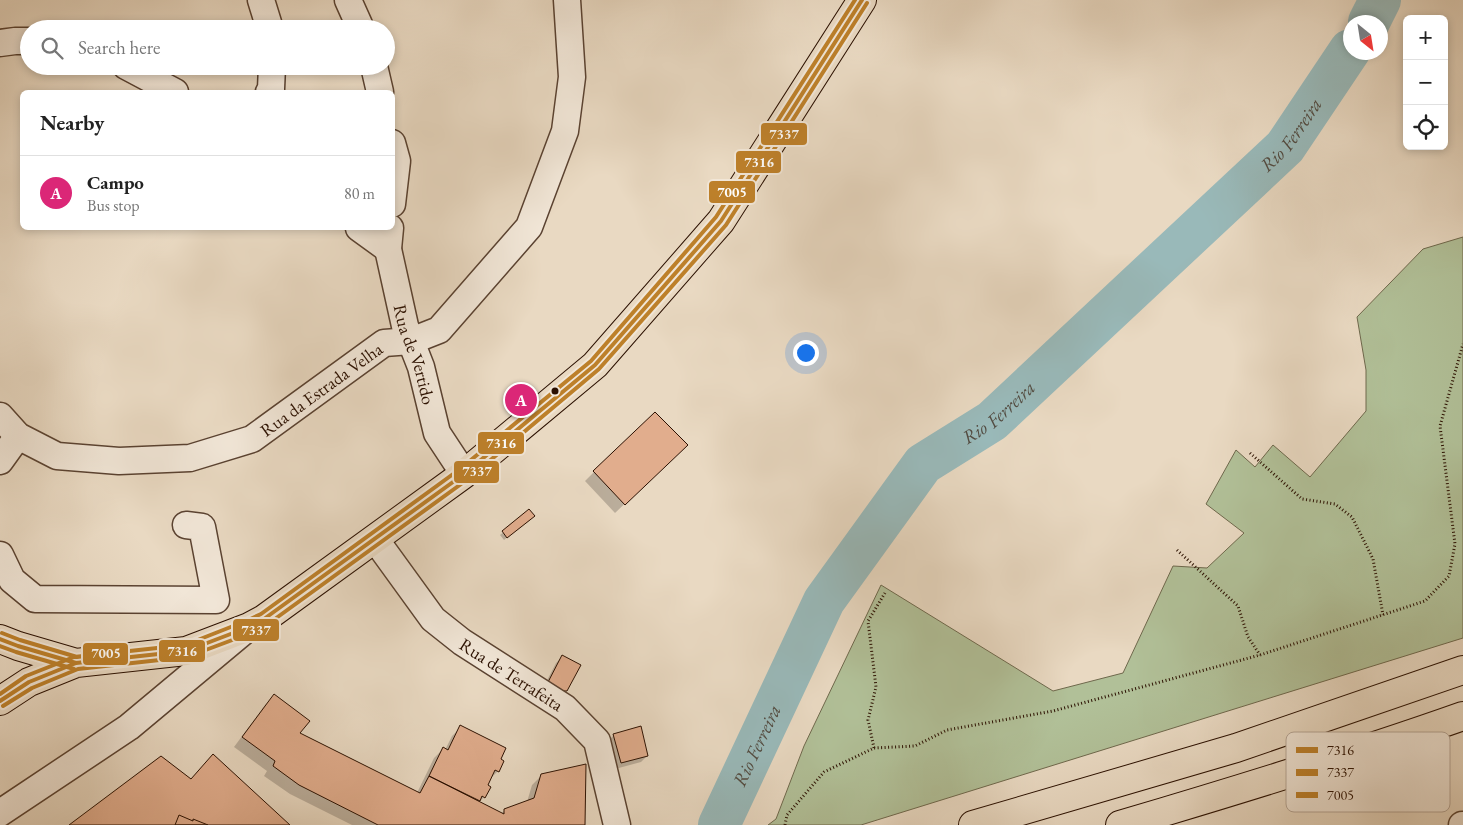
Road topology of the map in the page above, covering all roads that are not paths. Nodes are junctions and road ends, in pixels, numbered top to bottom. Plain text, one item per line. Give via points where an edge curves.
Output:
1 (261, 0) edge
2 (348, 0) edge
3 (567, 0) edge
4 (862, 0) edge
5 (267, 20) edge
6 (357, 20) edge
7 (20, 41) edge
8 (0, 43) edge
9 (143, 75) edge
10 (272, 75) edge
11 (376, 75) edge
12 (171, 90) edge
13 (270, 90) edge
14 (380, 90) edge
15 (395, 154) edge
16 (395, 178) edge
17 (365, 230) edge
18 (389, 238) edge
19 (411, 341) junction
20 (0, 416) edge
21 (18, 436) junction
22 (0, 461) edge
23 (464, 474) junction
24 (186, 525) dead end
25 (375, 539) junction
26 (0, 555) edge
27 (248, 628) junction
28 (0, 638) edge
29 (76, 663) junction
30 (1463, 670) edge
31 (0, 701) edge
32 (1463, 716) edge
33 (1417, 732) edge
34 (1286, 775) edge
35 (0, 812) edge
36 (617, 825) edge
37 (974, 825) edge
38 (1120, 825) edge

1 - 5 street
2 - 6 street
3 - 19 street, Rua da Estrada Velha via 572,78 565,130 530,227 439,330
4 - 23 main road via 721,221 595,365
7 - 8 street
9 - 12 street
10 - 13 street
11 - 14 street
15 - 16 street
17 - 18 street
18 - 19 street, Rua de Vertido via 405,326
19 - 21 street, Rua da Estrada Velha via 384,343 252,439 190,458 119,461 57,456
19 - 23 street, Rua de Vertido via 421,366 438,434
20 - 21 street
21 - 22 street
23 - 25 main road
24 - 26 street via 202,526 216,600 35,599 12,580
25 - 27 main road
25 - 36 street, Rua de Terrafeita via 434,619 462,642 565,708 597,741
27 - 29 main road via 186,650
27 - 35 street via 129,726
28 - 29 main road
29 - 31 main road via 29,682
30 - 37 main road via 1236,748
32 - 33 main road
34 - 38 main road

